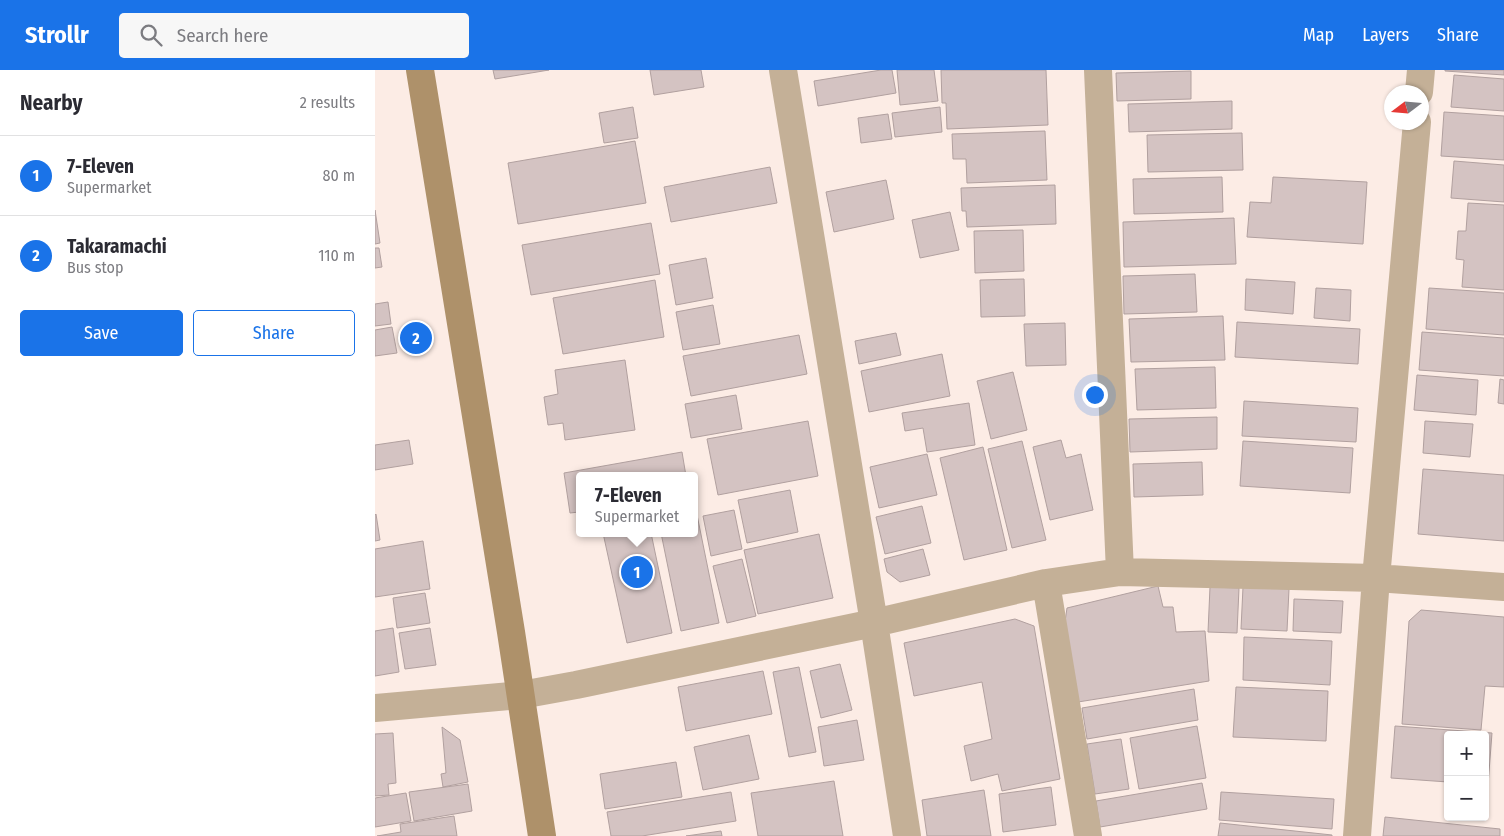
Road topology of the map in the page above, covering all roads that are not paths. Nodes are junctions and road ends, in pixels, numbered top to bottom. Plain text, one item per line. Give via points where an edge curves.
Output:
1 (420, 70) edge
2 (783, 70) edge
3 (1098, 70) edge
4 (1421, 70) edge
5 (1420, 85) edge
6 (1416, 130) edge
7 (1120, 572) junction
8 (1376, 578) junction
9 (1046, 583) junction
10 (1504, 588) edge
11 (874, 623) junction
12 (521, 695) junction
13 (375, 708) edge
14 (542, 836) edge
15 (907, 836) edge
16 (1088, 836) edge
17 (1357, 836) edge

1 - 12 street
2 - 11 street
3 - 7 street
4 - 5 street
6 - 8 street
7 - 8 street
7 - 9 street
8 - 10 street
8 - 17 street
9 - 11 street
9 - 16 street
11 - 12 street
11 - 15 street
12 - 13 street
12 - 14 street

